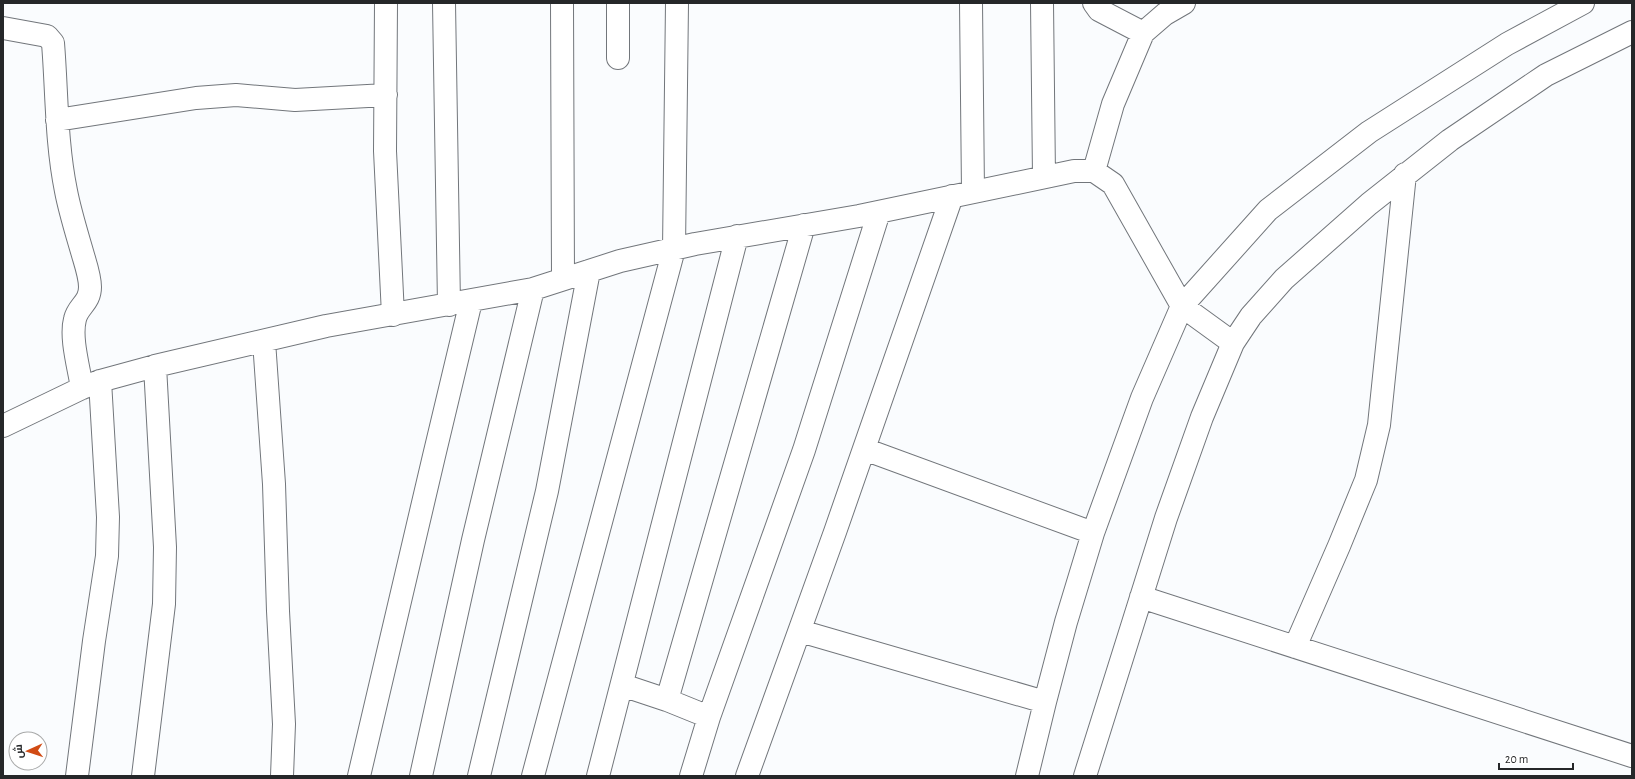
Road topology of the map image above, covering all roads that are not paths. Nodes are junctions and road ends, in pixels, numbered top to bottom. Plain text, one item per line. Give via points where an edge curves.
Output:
1 (386, 3) edge
2 (444, 3) edge
3 (562, 3) edge
4 (618, 3) edge
5 (677, 3) edge
6 (972, 3) edge
7 (1042, 3) edge
8 (1094, 3) edge
9 (1184, 3) edge
10 (1583, 3) edge
11 (3, 28) edge
12 (1632, 32) edge
13 (1143, 33) junction
14 (618, 58) dead end
15 (386, 95) junction
16 (57, 120) junction
17 (1094, 171) junction
18 (1405, 174) junction
19 (1044, 177) junction
20 (963, 194) junction
21 (879, 212) junction
22 (804, 225) junction
23 (737, 236) junction
24 (674, 249) junction
25 (589, 271) junction
26 (563, 279) junction
27 (533, 289) junction
28 (471, 301) junction
29 (449, 305) junction
30 (1182, 306) junction
31 (393, 315) junction
32 (264, 341) junction
33 (1233, 343) junction
34 (155, 366) junction
35 (91, 384) junction
36 (3, 426) edge
37 (864, 449) junction
38 (1093, 533) junction
39 (1141, 597) junction
40 (800, 631) junction
41 (1295, 647) junction
42 (622, 685) junction
43 (667, 700) junction
44 (1045, 702) junction
45 (709, 717) junction
46 (1632, 756) edge
47 (77, 776) edge
48 (143, 776) edge
49 (282, 776) edge
50 (359, 776) edge
51 (421, 776) edge
52 (479, 776) edge
53 (533, 776) edge
54 (598, 776) edge
55 (691, 776) edge
56 (747, 776) edge
57 (1027, 776) edge
58 (1085, 776) edge

1 - 15 street
2 - 29 street
3 - 26 street
4 - 14 street
5 - 24 street
6 - 20 street
7 - 19 street
8 - 13 street via 1099,10
9 - 13 street via 1165,14
10 - 30 street via 1507,44 1369,132 1268,210
11 - 16 street via 47,36 53,43
12 - 18 street via 1546,75
13 - 17 street via 1113,104
15 - 16 street via 295,100 236,95 196,98
15 - 31 street via 385,151
16 - 35 street via 66,190 90,287 89,296 75,318 73,330
17 - 19 street via 1074,171
17 - 30 street via 1113,184
18 - 33 street via 1284,279 1251,316
18 - 41 street via 1378,432 1366,480
19 - 20 street
20 - 21 street
20 - 37 street
21 - 22 street
21 - 45 street via 804,450
22 - 23 street
22 - 43 street
23 - 24 street
23 - 42 street
24 - 25 street
24 - 53 street
25 - 26 street
25 - 52 street via 547,491
26 - 27 street
27 - 28 street
27 - 51 street via 473,540
28 - 29 street
28 - 50 street
29 - 31 street
30 - 33 street
30 - 38 street via 1142,398
31 - 32 street via 326,326
32 - 34 street
32 - 49 street via 274,484 284,724
33 - 39 street via 1202,417
34 - 35 street
34 - 48 street via 165,547 164,604
35 - 36 street
35 - 47 street via 108,517 107,556
37 - 38 street
37 - 40 street
38 - 44 street
39 - 41 street
39 - 58 street
40 - 44 street
40 - 56 street
41 - 46 street
42 - 43 street
42 - 54 street
43 - 45 street
44 - 57 street
45 - 55 street

